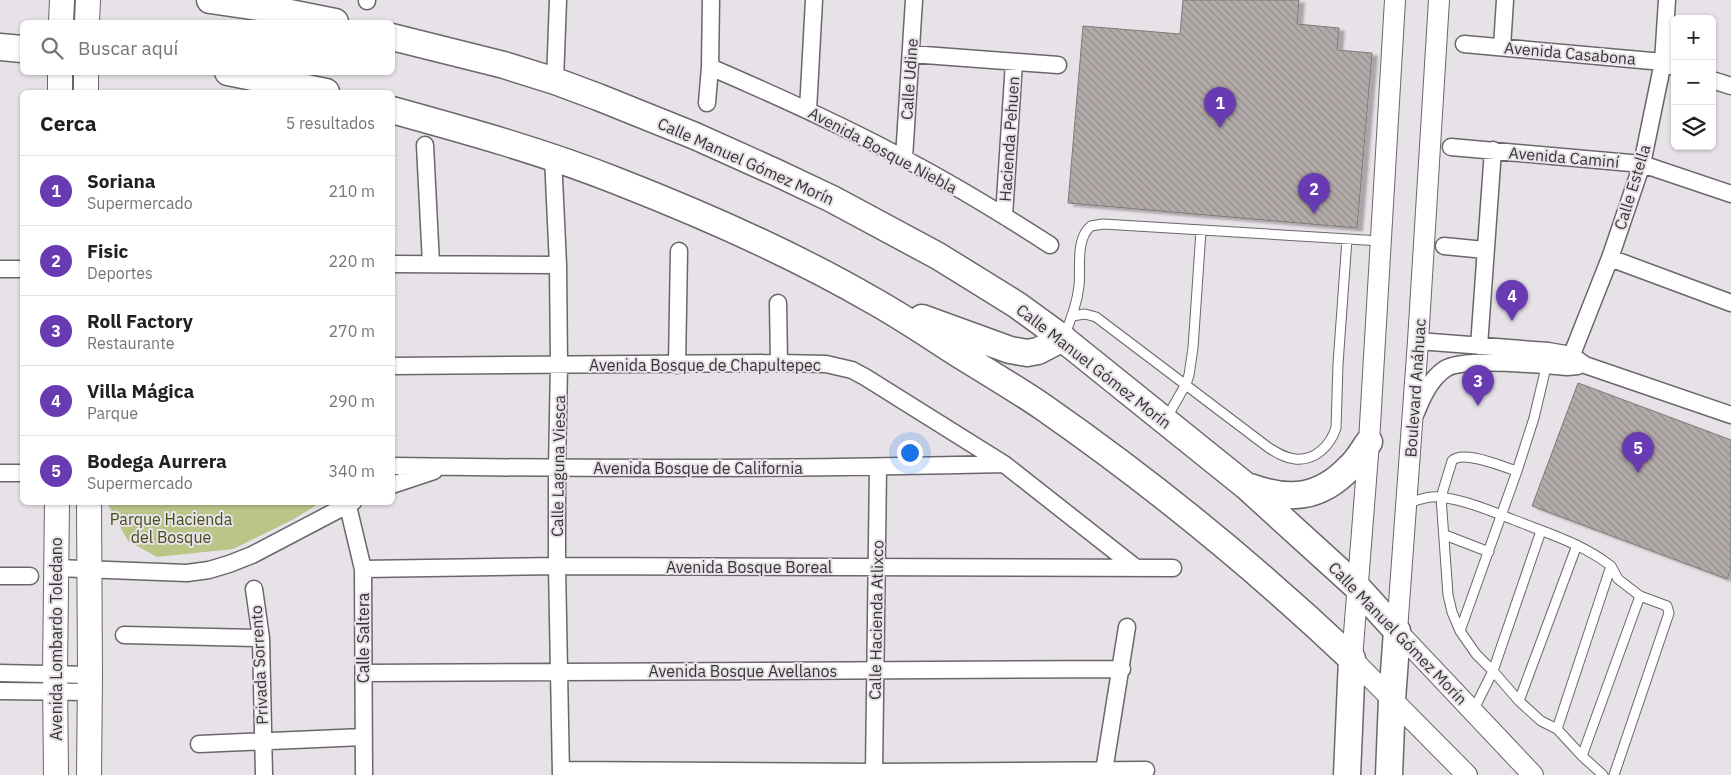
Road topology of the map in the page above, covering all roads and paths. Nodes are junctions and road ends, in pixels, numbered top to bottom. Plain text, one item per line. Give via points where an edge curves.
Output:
1 (62, 0) edge
2 (88, 0) edge
3 (210, 0) edge
4 (558, 0) edge
5 (711, 0) edge
6 (814, 0) edge
7 (914, 0) edge
8 (1395, 0) edge
9 (1439, 0) edge
10 (1505, 0) edge
11 (1667, 0) edge
12 (61, 20) edge
13 (87, 20) edge
14 (325, 20) edge
15 (395, 38) edge
16 (1464, 44) dead end
17 (0, 46) edge
18 (1502, 47) junction
19 (20, 49) edge
20 (911, 54) junction
21 (1014, 62) junction
22 (1669, 64) edge
23 (1058, 65) dead end
24 (710, 67) junction
25 (60, 75) edge
26 (86, 75) edge
27 (243, 75) edge
28 (556, 81) junction
29 (1716, 81) edge
30 (1731, 86) edge
31 (60, 90) edge
32 (86, 90) edge
33 (316, 90) edge
34 (707, 103) dead end
35 (808, 110) junction
36 (395, 111) edge
37 (425, 146) dead end
38 (1451, 147) dead end
39 (1492, 150) junction
40 (553, 157) junction
41 (904, 158) junction
42 (1642, 164) junction
43 (1731, 194) edge
44 (1004, 216) junction
45 (1202, 231) junction
46 (1347, 239) junction
47 (1381, 241) junction
48 (1050, 244) dead end
49 (1444, 246) dead end
50 (1485, 250) junction
51 (679, 251) dead end
52 (1610, 258) junction
53 (395, 264) edge
54 (431, 264) junction
55 (558, 265) junction
56 (0, 269) edge
57 (20, 269) edge
58 (872, 300) junction
59 (778, 303) dead end
60 (1731, 303) edge
61 (1068, 327) junction
62 (1418, 341) junction
63 (1479, 346) junction
64 (1547, 358) junction
65 (1569, 361) junction
66 (778, 363) junction
67 (677, 365) junction
68 (395, 366) edge
69 (559, 366) junction
70 (1186, 384) junction
71 (1731, 415) edge
72 (1165, 420) junction
73 (1412, 423) junction
74 (1369, 442) junction
75 (1004, 464) junction
76 (395, 466) edge
77 (448, 467) junction
78 (878, 467) junction
79 (557, 468) junction
80 (1517, 471) junction
81 (20, 473) edge
82 (0, 474) edge
83 (395, 484) edge
84 (1246, 486) junction
85 (1441, 497) junction
86 (1406, 504) junction
87 (57, 505) edge
88 (89, 505) edge
89 (345, 505) edge
90 (349, 505) edge
91 (1502, 516) junction
92 (1541, 530) junction
93 (1445, 535) junction
94 (1577, 544) junction
95 (1489, 552) junction
96 (557, 566) junction
97 (1611, 566) junction
98 (1135, 567) junction
99 (56, 568) junction
100 (876, 568) junction
101 (1173, 568) dead end
102 (90, 569) junction
103 (363, 569) junction
104 (0, 576) edge
105 (30, 576) dead end
106 (1356, 586) junction
107 (254, 589) dead end
108 (1640, 596) junction
109 (1127, 627) dead end
110 (1397, 631) junction
111 (1460, 631) junction
112 (124, 636) dead end
113 (261, 638) junction
114 (1352, 659) junction
115 (1122, 669) junction
116 (875, 670) junction
117 (1493, 671) junction
118 (558, 672) junction
119 (2, 673) edge
120 (364, 673) junction
121 (55, 683) junction
122 (90, 683) junction
123 (2, 691) edge
124 (1392, 700) junction
125 (1519, 701) junction
126 (1473, 711) junction
127 (1557, 728) junction
128 (363, 737) junction
129 (263, 740) junction
130 (199, 744) dead end
131 (1582, 756) junction
132 (1146, 770) dead end
133 (1104, 771) junction
134 (874, 772) junction
135 (561, 773) edge
136 (56, 775) edge
137 (89, 775) edge
138 (264, 775) edge
139 (364, 775) edge
140 (1347, 775) edge
141 (1389, 775) edge
142 (1466, 775) edge
143 (1533, 775) edge
144 (1603, 775) edge
145 (1614, 775) edge

1 - 12 main road
2 - 13 main road
3 - 14 main road
4 - 28 street
5 - 24 street
6 - 35 street
7 - 20 street, Calle Udine
8 - 47 street
9 - 62 street, Boulevard Anáhuac
10 - 18 street
11 - 22 street, Calle Estella
15 - 28 main road, Calle Manuel Gómez Morín
16 - 18 street, Avenida Casabona
17 - 19 main road
18 - 22 street, Avenida Casabona
20 - 21 street
20 - 41 street, Calle Udine
21 - 23 street
21 - 44 street, Hacienda Pehuen
22 - 42 street, Calle Estella
24 - 34 street
24 - 35 street, Avenida Bosque Niebla
25 - 31 main road
26 - 32 main road
27 - 33 main road
28 - 61 main road, Calle Manuel Gómez Morín via 776,172 938,256 1017,306
29 - 30 street
35 - 41 street, Avenida Bosque Niebla
36 - 40 main road
37 - 54 street
38 - 39 street, Avenida Caminí
39 - 42 street, Avenida Caminí
39 - 50 street
40 - 55 street, Calle Laguna Viesca
40 - 58 main road via 616,180 727,228
41 - 44 street, Avenida Bosque Niebla
42 - 43 street, Avenida Caminí
42 - 52 street, Calle Estella
44 - 48 street, Avenida Bosque Niebla
45 - 46 lane
45 - 61 lane via 1103,224 1091,226 1083,235 1079,285
45 - 70 lane via 1193,348
46 - 47 lane
46 - 70 lane via 1336,428 1322,451 1305,458 1285,457
47 - 74 street
49 - 50 street
50 - 63 street
51 - 67 street
52 - 60 street
52 - 65 street, Calle Estella
53 - 54 street
54 - 55 street
55 - 69 street, Calle Laguna Viesca
56 - 57 street
58 - 61 main road via 1010,350 1027,353 1038,352
58 - 114 main road via 1041,406 1133,472 1234,553
59 - 66 street
61 - 70 lane via 1085,314 1096,317
61 - 72 main road, Calle Manuel Gómez Morín
62 - 63 street
62 - 73 street, Boulevard Anáhuac
63 - 64 street
64 - 65 street
64 - 73 street via 1451,365 1430,384
64 - 80 lane via 1534,418
65 - 71 street
66 - 67 street, Avenida Bosque de Chapultepec
66 - 75 street, Avenida Bosque de Chapultepec via 826,364 852,370
67 - 69 street, Avenida Bosque de Chapultepec
68 - 69 street, Avenida Bosque de Chapultepec
69 - 79 street, Calle Laguna Viesca
70 - 72 lane
72 - 84 main road, Calle Manuel Gómez Morín
73 - 86 street, Boulevard Anáhuac
74 - 84 main road via 1351,467 1318,490 1300,496 1281,496
74 - 106 street
75 - 78 street, Avenida Bosque de California
75 - 98 street, Avenida Bosque de Chapultepec
76 - 77 street, Avenida Bosque de California
77 - 79 street, Avenida Bosque de California
77 - 83 street
78 - 79 street, Avenida Bosque de California
78 - 100 street, Calle Hacienda Atlixco
79 - 96 street, Calle Laguna Viesca
80 - 85 lane via 1459,456 1452,462
80 - 91 lane
81 - 82 street
84 - 106 main road, Calle Manuel Gómez Morín
85 - 86 lane
85 - 91 lane
85 - 93 lane
86 - 110 street, Boulevard Anáhuac
87 - 99 main road, Avenida Lombardo Toledano
88 - 102 main road, Avenida Lombardo Toledano
89 - 102 street via 252,555 209,570 187,573
90 - 103 street, Calle Saltera
91 - 92 lane
91 - 95 lane
92 - 94 lane
92 - 117 lane
93 - 95 lane
93 - 111 lane via 1448,594
94 - 97 lane
94 - 125 lane
95 - 111 lane
96 - 100 street, Avenida Bosque Boreal
96 - 103 street, Avenida Bosque Boreal
96 - 118 street, Calle Laguna Viesca
97 - 108 lane via 1618,579
97 - 127 lane
98 - 100 street, Avenida Bosque Boreal
98 - 101 street, Avenida Bosque Boreal
99 - 102 street
99 - 121 main road, Avenida Lombardo Toledano
100 - 116 street, Calle Hacienda Atlixco
102 - 122 main road, Avenida Lombardo Toledano
103 - 120 street, Calle Saltera
104 - 105 street
106 - 110 main road, Calle Manuel Gómez Morín
106 - 114 street
107 - 113 street, Privada Sorrento
108 - 131 lane
108 - 145 lane via 1667,606 1669,613
109 - 115 street
110 - 124 main road, Boulevard Anáhuac
110 - 126 street, Calle Manuel Gómez Morín
111 - 117 lane
112 - 113 street
113 - 129 street, Privada Sorrento
114 - 124 street
114 - 140 main road
115 - 116 street, Avenida Bosque Avellanos
115 - 133 street
116 - 118 street, Avenida Bosque Avellanos
116 - 134 street, Calle Hacienda Atlixco
117 - 125 lane
117 - 126 lane
118 - 120 street, Avenida Bosque Avellanos
118 - 135 street, Calle Laguna Viesca
119 - 121 street
119 - 123 street
120 - 128 street, Calle Saltera
121 - 122 street
121 - 123 street
121 - 136 main road, Avenida Lombardo Toledano
122 - 137 main road, Avenida Lombardo Toledano
124 - 141 main road, Boulevard Anáhuac
124 - 142 street
125 - 127 lane via 1541,721
126 - 143 street, Calle Manuel Gómez Morín
127 - 131 lane
128 - 129 street
128 - 139 street, Calle Saltera
129 - 130 street
129 - 138 street, Privada Sorrento
131 - 144 lane
132 - 133 street
133 - 134 street
134 - 135 street

